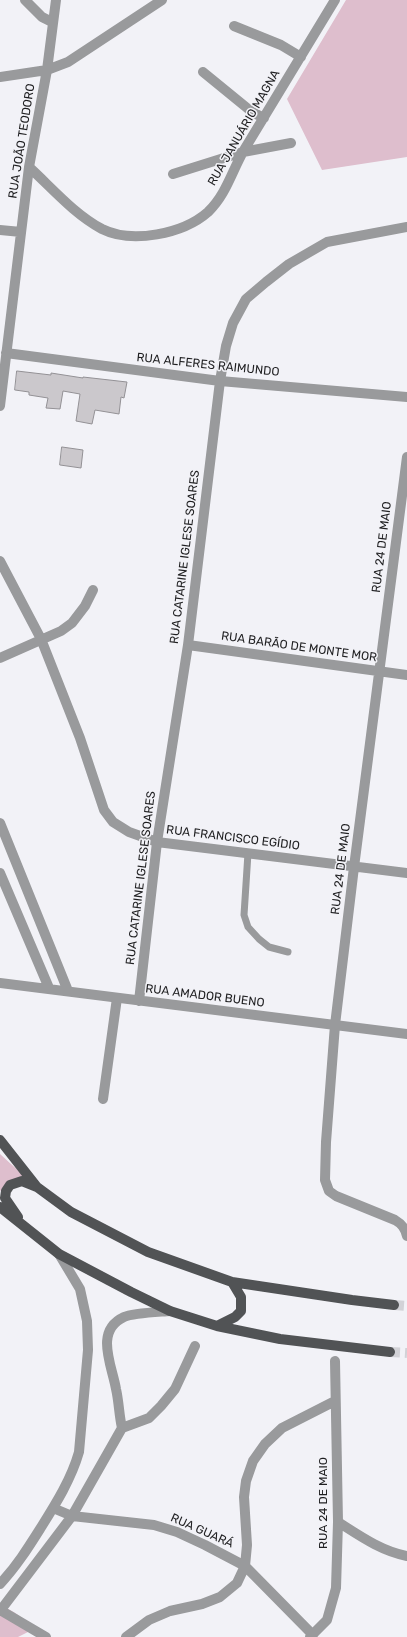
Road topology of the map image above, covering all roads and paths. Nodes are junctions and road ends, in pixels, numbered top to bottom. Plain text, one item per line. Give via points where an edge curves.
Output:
1 (25, 0) edge
2 (56, 0) edge
3 (162, 0) edge
4 (335, 0) edge
5 (52, 22) junction
6 (234, 26) dead end
7 (301, 57) junction
8 (46, 70) junction
9 (203, 72) dead end
10 (0, 77) edge
11 (264, 118) junction
12 (291, 143) dead end
13 (243, 152) junction
14 (29, 167) junction
15 (173, 174) dead end
16 (407, 227) edge
17 (0, 230) edge
18 (21, 232) junction
19 (6, 353) junction
20 (220, 381) junction
21 (407, 397) edge
22 (0, 406) edge
23 (407, 457) edge
24 (0, 561) edge
25 (93, 590) dead end
26 (41, 639) junction
27 (188, 645) junction
28 (0, 658) edge
29 (380, 672) junction
30 (407, 675) edge
31 (0, 823) edge
32 (158, 842) junction
33 (248, 853) junction
34 (354, 867) junction
35 (0, 873) edge
36 (407, 873) edge
37 (288, 952) dead end
38 (59, 968) junction
39 (43, 975) junction
40 (0, 983) edge
41 (49, 988) junction
42 (68, 991) junction
43 (117, 998) junction
44 (139, 1001) junction
45 (335, 1025) junction
46 (407, 1034) edge
47 (103, 1099) dead end
48 (0, 1140) edge
49 (37, 1187) junction
50 (0, 1207) edge
51 (23, 1226) junction
52 (407, 1236) edge
53 (59, 1254) junction
54 (232, 1282) junction
55 (394, 1305) tunnel mouth
56 (170, 1311) junction
57 (217, 1326) junction
58 (195, 1346) dead end
59 (390, 1352) tunnel mouth
60 (335, 1360) dead end
61 (335, 1401) junction
62 (122, 1428) junction
63 (53, 1508) junction
64 (72, 1516) junction
65 (338, 1522) junction
66 (407, 1556) edge
67 (245, 1566) junction
68 (0, 1584) edge
69 (0, 1610) edge
70 (311, 1636) edge
71 (46, 1637) edge
72 (126, 1637) edge

1 - 5 street via 42,17
2 - 5 street, RUA JOÃO TEODORO
3 - 8 street via 68,62
4 - 7 street, RUA JANUÁRIO MAGNA
5 - 8 street, RUA JOÃO TEODORO
6 - 7 street via 281,45
7 - 11 street, RUA JANUÁRIO MAGNA
8 - 10 street
8 - 14 street, RUA JOÃO TEODORO
9 - 11 street via 252,112
11 - 13 street, RUA JANUÁRIO MAGNA
12 - 13 street
13 - 14 street, RUA JANUÁRIO MAGNA via 224,193 209,211 196,221 177,229 143,237 126,236 103,229 77,212
13 - 15 street
14 - 18 street, RUA JOÃO TEODORO
16 - 20 street, RUA CATARINE IGLESE SOARES via 327,242 289,264 266,282 246,299 233,323
17 - 18 street
18 - 19 street, RUA JOÃO TEODORO
19 - 20 street, RUA ALFERES RAIMUNDO
19 - 22 street, RUA JOÃO TEODORO
20 - 21 street, RUA ALFERES RAIMUNDO
20 - 27 street, RUA CATARINE IGLESE SOARES
23 - 29 street, RUA 24 DE MAIO
24 - 26 street
25 - 26 street via 72,623 61,631
26 - 28 street
26 - 32 street, RUA FRANCISCO EGÍDIO via 80,738 104,810 114,822 124,828
27 - 29 street, RUA BARÃO DE MONTE MOR
27 - 32 street, RUA CATARINE IGLESE SOARES
29 - 30 street, RUA BARÃO DE MONTE MOR
29 - 34 street, RUA 24 DE MAIO
31 - 38 street
32 - 33 street, RUA FRANCISCO EGÍDIO
32 - 44 street, RUA CATARINE IGLESE SOARES
33 - 34 street, RUA FRANCISCO EGÍDIO
33 - 37 lane via 244,915 248,927 269,947
34 - 36 street, RUA FRANCISCO EGÍDIO
34 - 45 street, RUA 24 DE MAIO
35 - 39 street
38 - 39 street
38 - 42 street
39 - 41 street
40 - 41 street, RUA AMADOR BUENO
41 - 42 street, RUA AMADOR BUENO
42 - 43 street, RUA AMADOR BUENO
43 - 44 street, RUA AMADOR BUENO
43 - 47 street
44 - 45 street, RUA AMADOR BUENO
45 - 46 street, RUA AMADOR BUENO
45 - 52 street, RUA 24 DE MAIO via 326,1142 326,1187 336,1196 395,1220 405,1228
48 - 49 main road
49 - 51 main road via 22,1181 10,1185 6,1191 5,1198
49 - 54 main road via 71,1212 148,1252
50 - 51 main road
51 - 53 main road
53 - 56 main road
53 - 63 street via 80,1289 87,1321 88,1350 79,1452 75,1466
54 - 55 main road
54 - 57 main road via 241,1297 241,1311
56 - 57 main road
56 - 62 street via 125,1317 115,1323 108,1332 106,1348
57 - 59 main road via 280,1339
58 - 62 street via 175,1389 161,1406 149,1418
60 - 61 street, RUA 24 DE MAIO
61 - 65 street, RUA 24 DE MAIO
61 - 67 street via 282,1428 264,1444 253,1461 244,1497 247,1545
62 - 64 street
63 - 64 street, RUA GUARÁ
63 - 68 street via 19,1562
64 - 67 street, RUA GUARÁ via 154,1525 206,1544
64 - 69 street
65 - 66 street via 375,1546
65 - 70 street, RUA 24 DE MAIO via 336,1588 327,1620
67 - 70 street, RUA GUARÁ
67 - 72 street via 237,1583 220,1597 170,1611 149,1620
69 - 71 street

